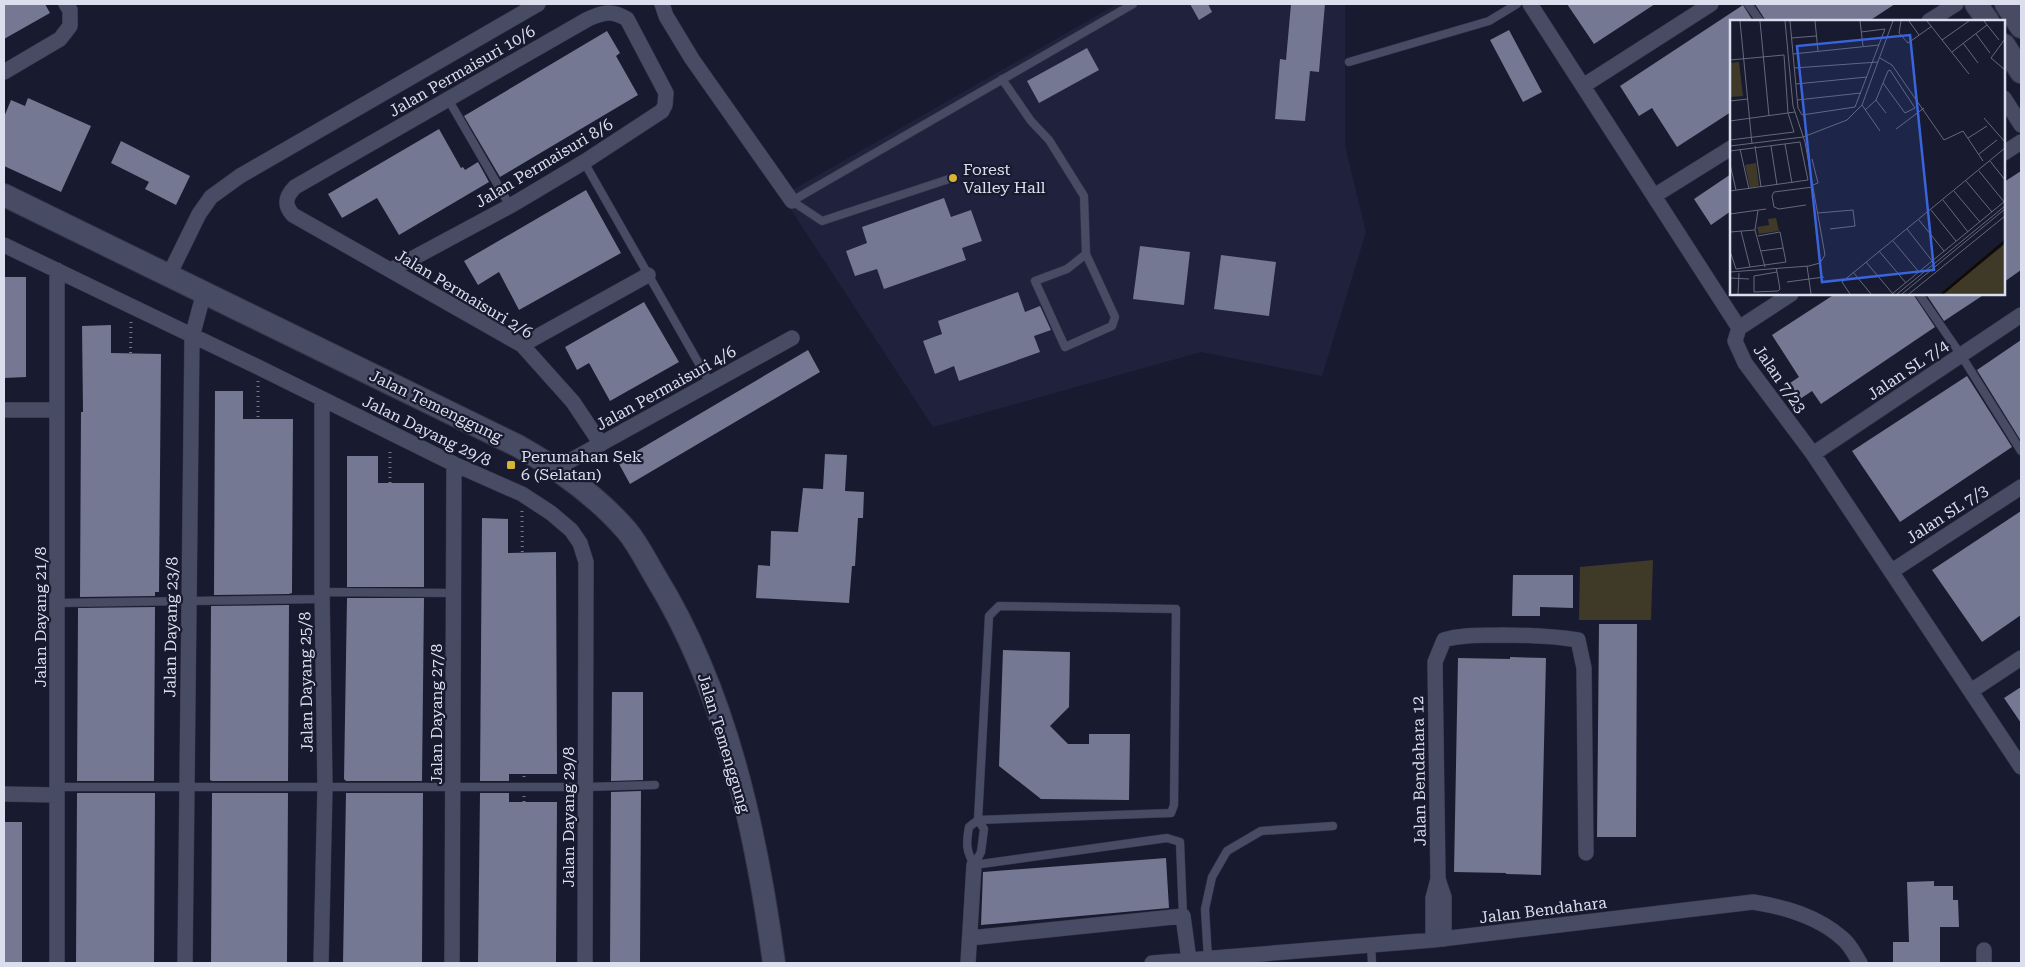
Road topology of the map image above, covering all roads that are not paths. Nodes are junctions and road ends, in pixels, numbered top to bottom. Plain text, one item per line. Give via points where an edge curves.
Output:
1 (538, 4) edge
2 (662, 4) edge
3 (1133, 4) edge
4 (1517, 4) edge
5 (1530, 4) edge
6 (1711, 4) edge
7 (1748, 4) edge
8 (1976, 4) edge
9 (2006, 4) edge
10 (68, 7) edge
11 (1949, 10) edge
12 (1759, 20) edge
13 (1931, 20) edge
14 (1987, 20) edge
15 (2021, 28) edge
16 (2005, 48) edge
17 (647, 58) joint
18 (1349, 62) dead end
19 (4, 72) edge
20 (2021, 72) edge
21 (1002, 79) junction
22 (1583, 86) junction
23 (448, 99) junction
24 (2005, 100) edge
25 (2021, 125) edge
26 (2021, 142) edge
27 (1730, 149) edge
28 (2005, 152) edge
29 (584, 162) junction
30 (955, 178) dead end
31 (4, 195) edge
32 (1654, 196) junction
33 (792, 201) junction
34 (286, 202) joint
35 (510, 206) junction
36 (4, 245) edge
37 (1086, 254) junction
38 (57, 270) junction
39 (391, 270) junction
40 (169, 275) junction
41 (648, 275) junction
42 (204, 292) junction
43 (1789, 295) edge
44 (1920, 295) edge
45 (2021, 315) edge
46 (1739, 328) junction
47 (192, 337) junction
48 (792, 338) dead end
49 (522, 345) junction
50 (1961, 355) junction
51 (710, 383) junction
52 (322, 400) junction
53 (4, 410) edge
54 (57, 410) junction
55 (601, 444) junction
56 (2021, 451) edge
57 (1814, 454) junction
58 (454, 464) junction
59 (557, 468) junction
60 (2021, 487) edge
61 (1892, 571) junction
62 (454, 593) junction
63 (322, 596) junction
64 (189, 601) junction
65 (57, 603) junction
66 (2021, 658) edge
67 (1971, 691) junction
68 (2021, 767) edge
69 (655, 785) dead end
70 (187, 786) junction
71 (325, 786) junction
72 (454, 787) junction
73 (585, 787) junction
74 (57, 791) junction
75 (4, 794) edge
76 (978, 820) junction
77 (1333, 826) dead end
78 (1586, 853) dead end
79 (974, 865) junction
80 (1183, 916) junction
81 (970, 938) junction
82 (1438, 940) junction
83 (1371, 945) junction
84 (1189, 960) junction
85 (1208, 961) edge
86 (57, 963) edge
87 (185, 963) edge
88 (321, 963) edge
89 (452, 963) edge
90 (585, 963) edge
91 (774, 963) edge
92 (968, 963) edge
93 (1152, 963) edge
94 (1372, 963) edge
95 (1860, 963) edge

1 - 40 street via 218,191 198,214
2 - 33 street via 692,59
3 - 21 lane
4 - 18 lane via 1489,21
5 - 22 street
6 - 22 street
7 - 12 lane
8 - 14 street
9 - 15 street
10 - 19 street via 70,26 60,40
11 - 13 street
16 - 20 street
17 - 23 street, Jalan Permaisuri 10/6 via 626,19 617,13 605,12
17 - 29 street, Jalan Permaisuri 8/6 via 666,93 662,111
21 - 33 lane
21 - 37 lane via 1031,120 1050,140 1084,196
22 - 32 street
23 - 34 street, Jalan Permaisuri 10/6 via 294,187
23 - 35 lane
24 - 25 street
26 - 28 street
27 - 32 street
29 - 35 street, Jalan Permaisuri 8/6
29 - 41 lane
30 - 33 lane via 822,221
31 - 40 street, Jalan Temenggung
32 - 46 street
34 - 39 street, Jalan Permaisuri 2/6 via 293,215
35 - 39 street, Jalan Permaisuri 8/6
36 - 38 street, Jalan Dayang 29/8
37 - 37 lane via 1115,317 1112,326 1064,347 1035,281 1067,269
38 - 47 street, Jalan Dayang 29/8
38 - 54 street, Jalan Dayang 21/8
39 - 49 street, Jalan Permaisuri 2/6
40 - 42 street, Jalan Temenggung
41 - 49 street
41 - 51 lane
42 - 47 street, Jalan Dayang 23/8
42 - 59 street, Jalan Temenggung
43 - 46 street
44 - 50 lane
45 - 50 street, Jalan SL 7/4
46 - 57 street, Jalan 7/23 via 1735,341 1745,363
47 - 52 street, Jalan Dayang 29/8
47 - 64 street, Jalan Dayang 23/8
48 - 51 street, Jalan Permaisuri 4/6
49 - 55 street, Jalan Permaisuri 2/6 via 574,402
50 - 56 lane
50 - 57 street, Jalan SL 7/4
51 - 55 street, Jalan Permaisuri 4/6
52 - 58 street, Jalan Dayang 29/8
52 - 63 street, Jalan Dayang 25/8
53 - 54 street
54 - 65 street, Jalan Dayang 21/8
55 - 59 street, Jalan Permaisuri 4/6
57 - 61 street, Jalan 7/23
58 - 62 street, Jalan Dayang 27/8
58 - 73 street, Jalan Dayang 29/8 via 522,494 551,513 580,542 586,562
59 - 91 street, Jalan Temenggung via 592,494 628,532 674,607 708,682 736,770 756,853
60 - 61 street, Jalan SL 7/3
61 - 67 street, Jalan 7/23
62 - 63 lane
62 - 72 street, Jalan Dayang 27/8
63 - 64 lane
63 - 71 street, Jalan Dayang 25/8
64 - 65 lane
64 - 70 street, Jalan Dayang 23/8
65 - 74 street, Jalan Dayang 21/8
66 - 67 street
67 - 68 street, Jalan 7/23
69 - 73 lane
70 - 71 lane
70 - 74 lane
70 - 87 street, Jalan Dayang 23/8
71 - 72 lane
71 - 88 street, Jalan Dayang 25/8
72 - 73 lane
72 - 89 street, Jalan Dayang 27/8
73 - 90 street, Jalan Dayang 29/8
74 - 75 street
74 - 86 street, Jalan Dayang 21/8
76 - 76 lane via 990,616 999,606 1176,609 1174,805 1171,813
76 - 79 lane via 984,828 981,852
76 - 79 lane via 969,827 967,838 967,850
77 - 85 lane via 1261,831 1227,852 1212,877 1205,909
78 - 82 street, Jalan Bendahara 12 via 1584,668 1578,640 1552,636 1459,636 1444,640 1435,662 1438,879 1444,897
79 - 80 lane via 1167,838 1180,842
79 - 81 street
80 - 81 street
80 - 84 street
81 - 92 street
82 - 83 street, Jalan Bendahara
82 - 95 street, Jalan Bendahara via 1753,902 1778,906 1824,925 1843,939
83 - 85 street, Jalan Bendahara
83 - 94 lane
84 - 85 street, Jalan Bendahara
84 - 93 street, Jalan Bendahara

